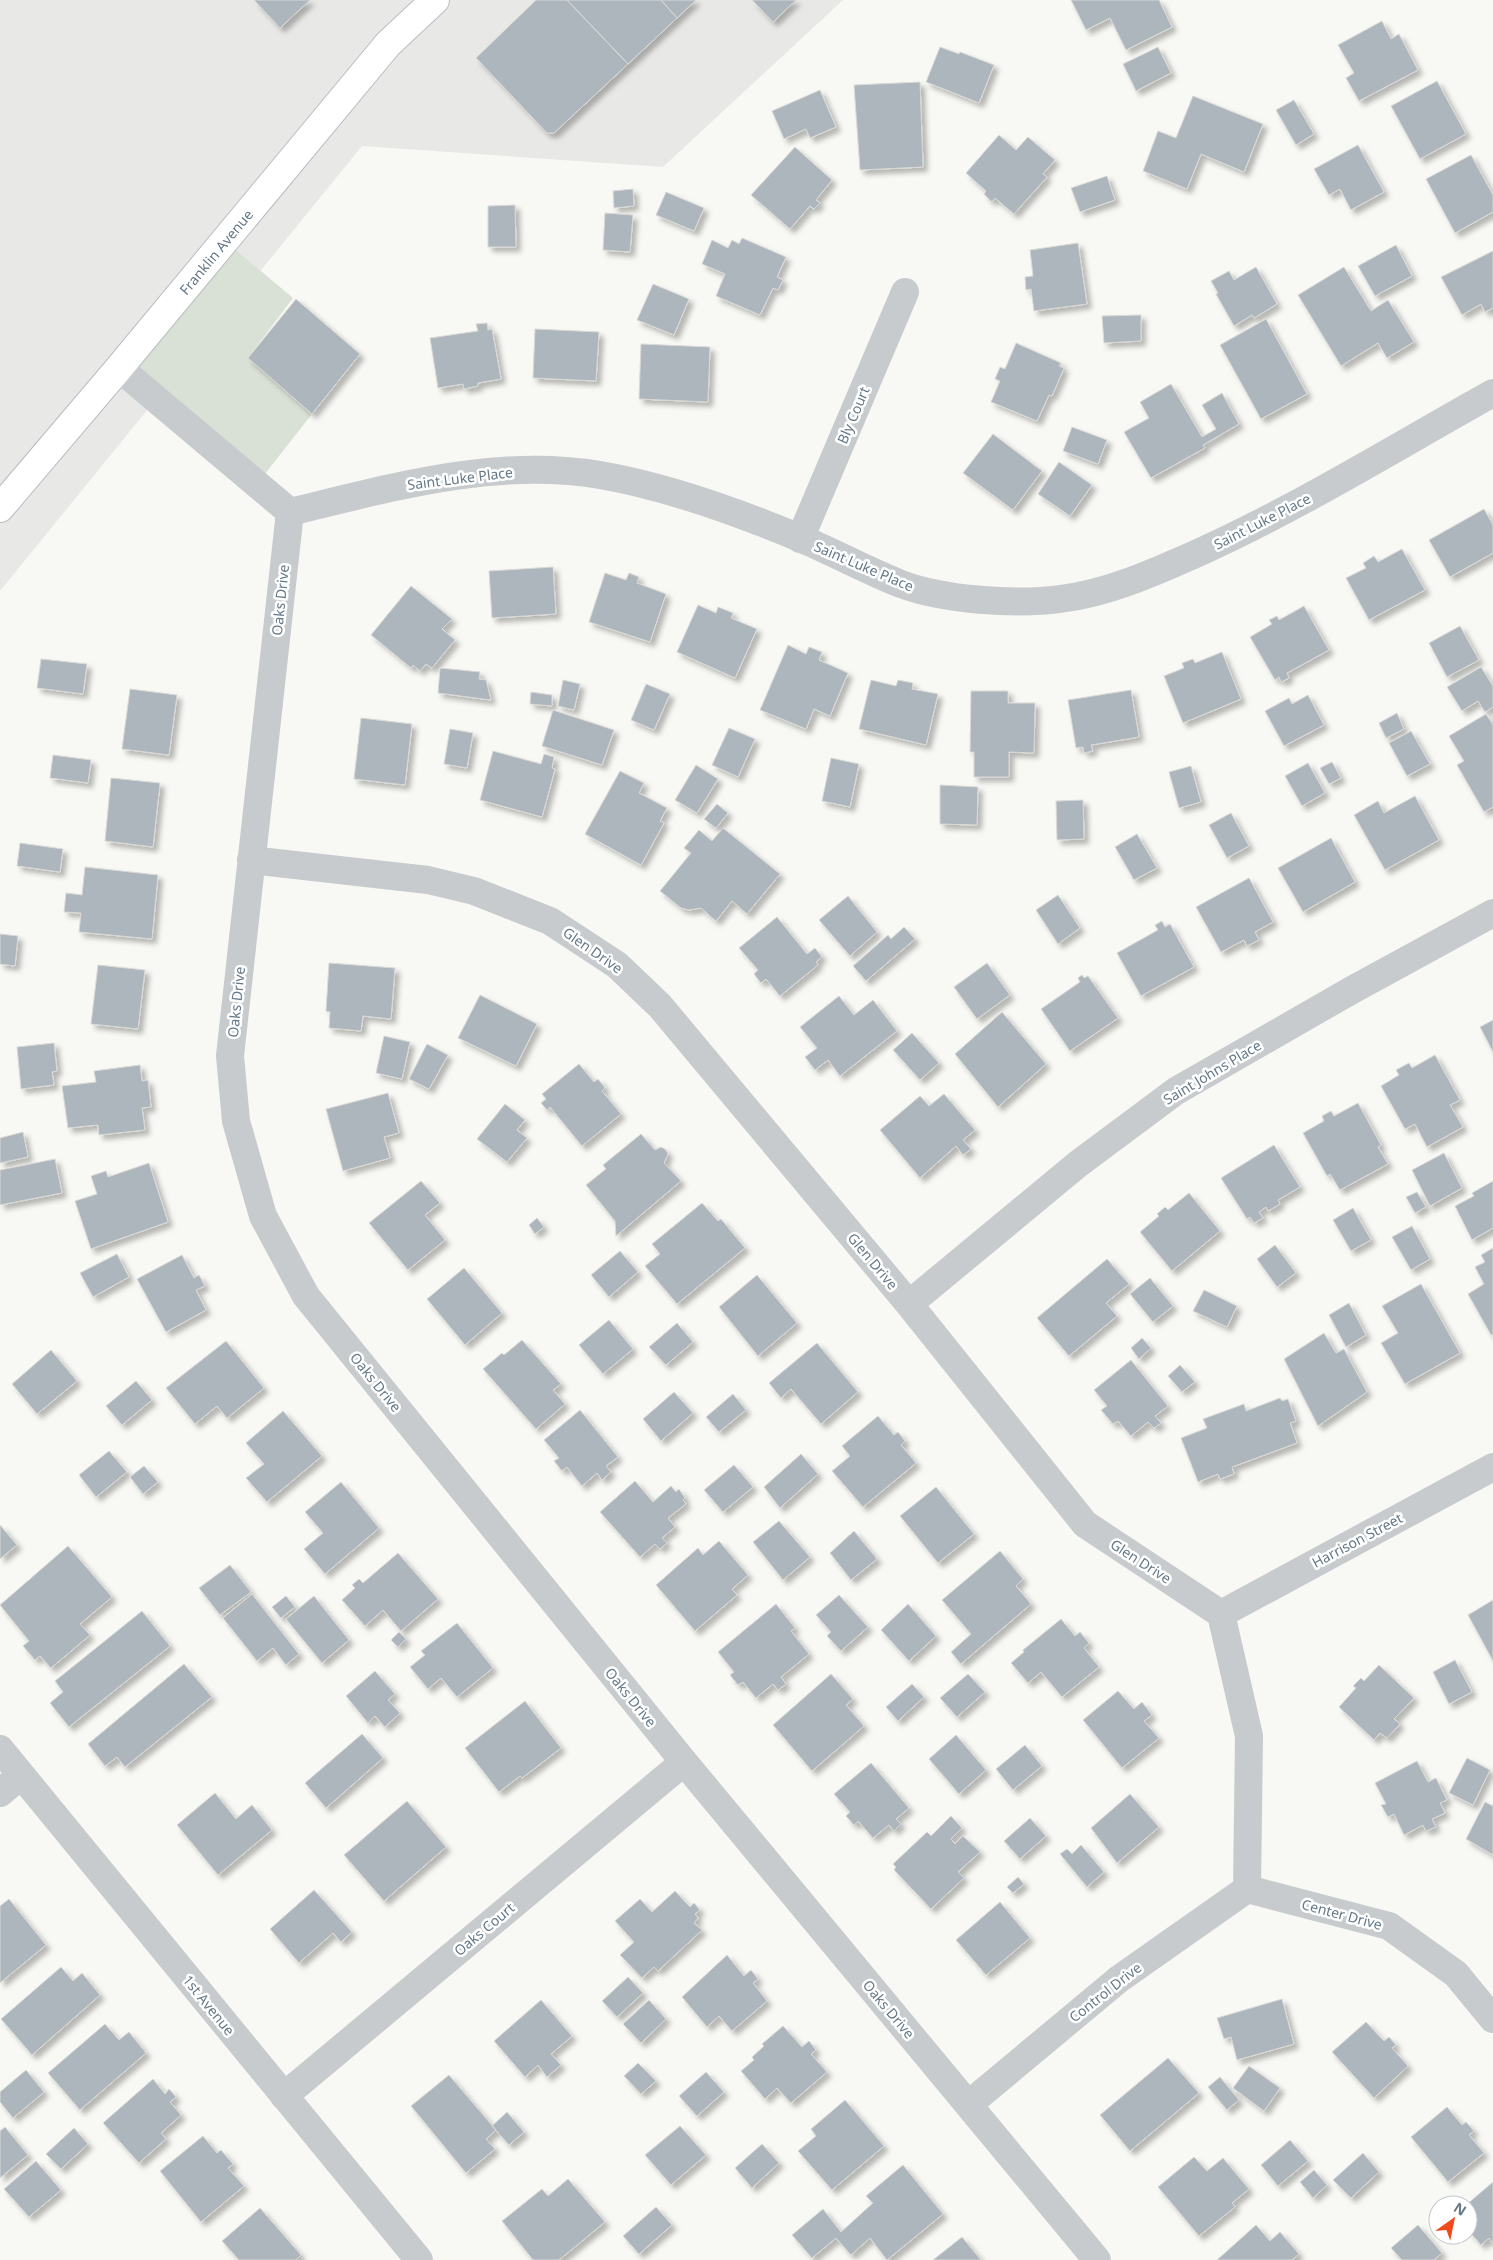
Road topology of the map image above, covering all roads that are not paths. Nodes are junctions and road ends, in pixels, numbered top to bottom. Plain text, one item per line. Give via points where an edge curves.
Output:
1 (435, 0) edge
2 (905, 292) dead end
3 (119, 368) junction
4 (1493, 393) edge
5 (0, 508) edge
6 (290, 512) junction
7 (800, 539) junction
8 (251, 860) junction
9 (1493, 913) edge
10 (909, 1304) junction
11 (1493, 1467) edge
12 (1221, 1614) junction
13 (0, 1749) edge
14 (684, 1762) junction
15 (21, 1775) junction
16 (0, 1793) edge
17 (1247, 1889) junction
18 (1493, 2019) edge
19 (284, 2096) junction
20 (969, 2104) junction
21 (419, 2260) edge
22 (1097, 2260) edge

1 - 3 main road, Franklin Avenue via 388,44
2 - 7 street, Bly Court
3 - 5 main road, Franklin Avenue
3 - 6 street
4 - 7 street, Saint Luke Place via 1255,527 1137,580 1062,599 1003,602 936,593 904,585
6 - 7 street, Saint Luke Place via 418,481 473,474 558,470 634,482 716,507
6 - 8 street, Oaks Drive
8 - 10 street, Glen Drive via 428,880 474,891 550,921 617,965 660,1006
8 - 14 street, Oaks Drive via 230,1056 236,1121 263,1216 306,1296
9 - 10 street, Saint Johns Place via 1176,1091 1078,1164
10 - 12 street, Glen Drive via 1085,1524
11 - 12 street, Harrison Street
12 - 17 street via 1249,1736
13 - 15 street, 1st Avenue
14 - 19 street, Oaks Court
14 - 20 street, Oaks Drive
15 - 16 street
15 - 19 street, 1st Avenue
17 - 18 street, Center Drive via 1389,1926 1456,1974
17 - 20 street, Control Drive via 1119,1979
19 - 21 street, 1st Avenue
20 - 22 street, Oaks Drive

